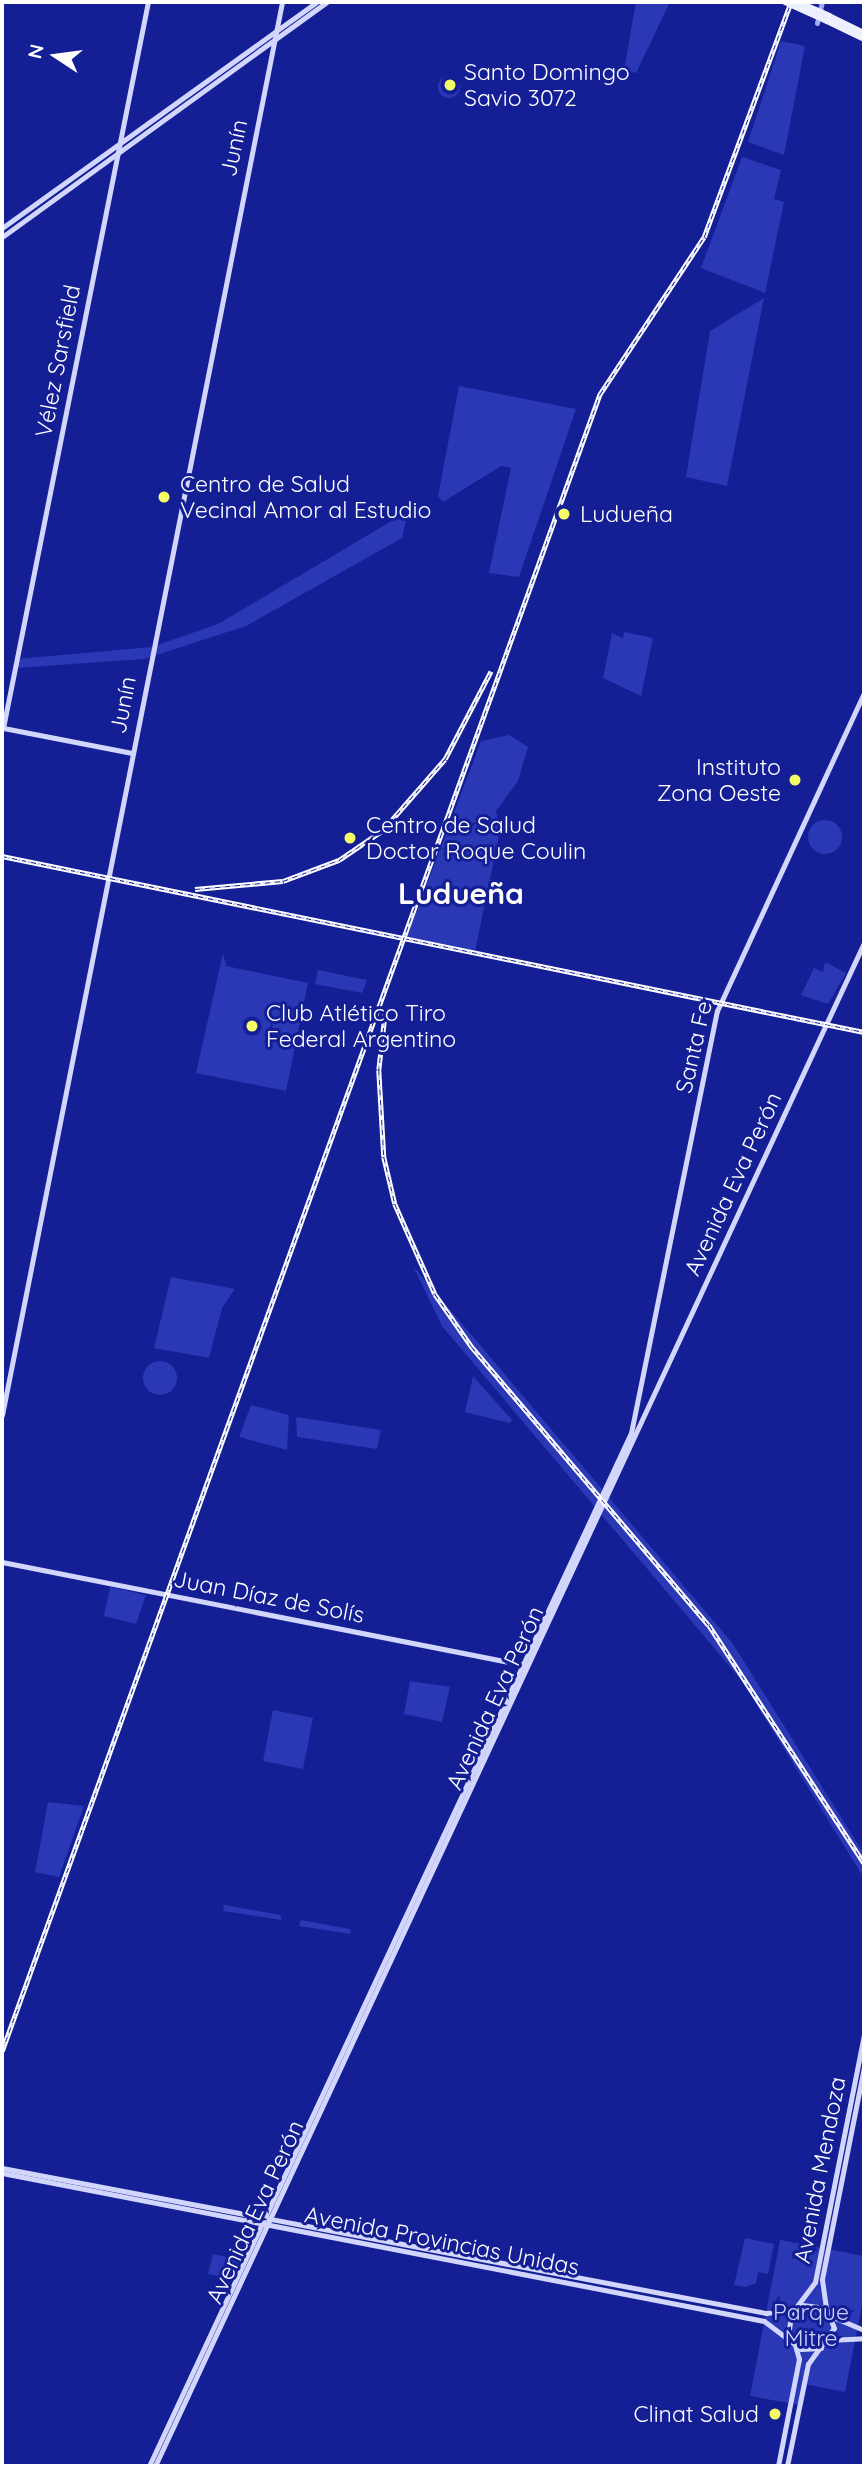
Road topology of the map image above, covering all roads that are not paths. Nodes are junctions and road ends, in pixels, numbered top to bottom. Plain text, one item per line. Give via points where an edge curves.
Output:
1 (148, 2) edge
2 (282, 2) edge
3 (316, 2) edge
4 (327, 2) edge
5 (785, 2) edge
6 (798, 2) edge
7 (822, 2) edge
8 (817, 23) dead end
9 (276, 30) junction
10 (864, 33) edge
11 (864, 39) edge
12 (274, 41) junction
13 (120, 143) junction
14 (118, 152) junction
15 (2, 228) edge
16 (2, 237) edge
17 (864, 693) edge
18 (3, 728) edge
19 (132, 753) junction
20 (864, 943) edge
21 (2, 1415) edge
22 (631, 1433) joint
23 (2, 1562) edge
24 (522, 1664) junction
25 (530, 1666) junction
26 (864, 2035) edge
27 (864, 2066) edge
28 (2, 2171) edge
29 (266, 2222) junction
30 (795, 2308) junction
31 (825, 2308) junction
32 (831, 2315) junction
33 (864, 2330) edge
34 (789, 2337) junction
35 (864, 2339) edge
36 (829, 2340) junction
37 (795, 2345) junction
38 (821, 2348) junction
39 (149, 2466) edge
40 (155, 2466) edge
41 (778, 2466) edge
42 (787, 2466) edge

1 - 13 main road, Vélez Sarsfield
2 - 9 main road, Junín
3 - 9 main road
4 - 12 main road
5 - 11 main road, bridge
6 - 10 main road, bridge
7 - 8 street
9 - 12 main road, Junín
9 - 13 main road
12 - 14 main road
12 - 19 main road, Junín
13 - 14 main road, Vélez Sarsfield
13 - 15 main road
14 - 16 main road
14 - 18 main road, Vélez Sarsfield
17 - 22 main road, Santa Fe via 717,1011
18 - 19 main road
19 - 21 main road, Junín
20 - 25 main road, Avenida Eva Perón
22 - 24 main road, Avenida Eva Perón
23 - 24 main road, Juan Díaz de Solís
24 - 25 main road, Juan Díaz de Solís
24 - 29 main road, Avenida Eva Perón
25 - 29 main road, Avenida Eva Perón
26 - 30 main road, Avenida Mendoza via 816,2282
27 - 31 main road, Avenida Mendoza via 822,2279
28 - 29 main road, Avenida Provincias Unidas
29 - 30 main road, Avenida Provincias Unidas via 766,2313
29 - 34 main road, Avenida Provincias Unidas via 764,2321
29 - 39 main road, Avenida Eva Perón
29 - 40 main road, Avenida Eva Perón
30 - 31 main road
30 - 34 main road
31 - 32 main road
32 - 33 main road
32 - 36 main road
34 - 37 main road
35 - 36 main road
36 - 38 main road
37 - 38 main road
37 - 41 main road via 799,2359
38 - 42 main road via 808,2364

